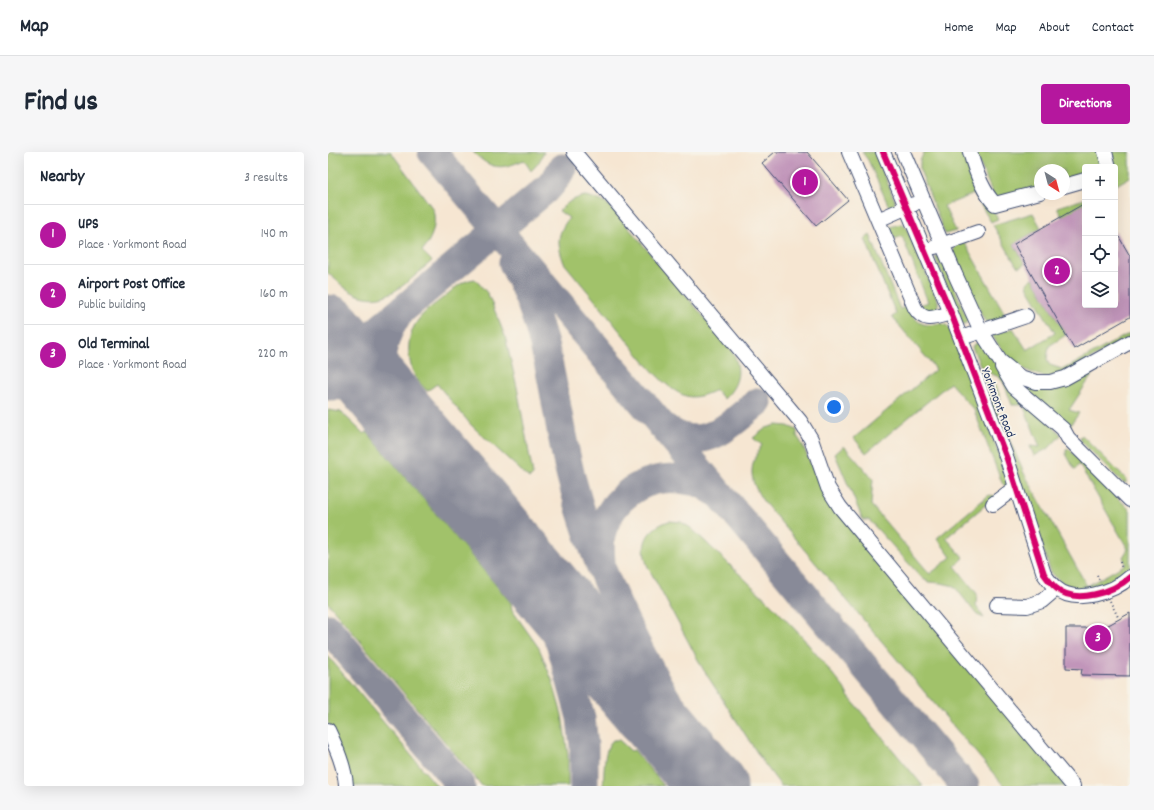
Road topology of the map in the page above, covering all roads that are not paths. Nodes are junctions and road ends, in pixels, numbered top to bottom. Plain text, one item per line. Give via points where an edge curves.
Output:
1 (574, 152) edge
2 (849, 152) edge
3 (884, 152) edge
4 (903, 152) edge
5 (970, 152) edge
6 (1105, 152) edge
7 (1108, 164) edge
8 (1082, 181) edge
9 (1070, 184) edge
10 (1034, 194) edge
11 (923, 199) junction
12 (906, 207) junction
13 (878, 220) junction
14 (978, 232) dead end
15 (942, 244) junction
16 (925, 251) junction
17 (951, 313) junction
18 (1026, 316) dead end
19 (981, 331) junction
20 (961, 338) junction
21 (1130, 342) edge
22 (1000, 361) junction
23 (1016, 487) junction
24 (1130, 500) edge
25 (993, 504) dead end
26 (1126, 574) edge
27 (1056, 589) junction
28 (997, 605) dead end
29 (328, 730) edge
30 (346, 786) edge
31 (1073, 786) edge

1 - 31 street via 800,421 811,439 828,488 840,507
2 - 13 street
3 - 12 street, Yorkmont Road
4 - 11 street, Yorkmont Road
5 - 10 street via 986,192 995,204
6 - 7 street
8 - 9 street
11 - 12 street
11 - 15 street, Yorkmont Road
12 - 13 street
12 - 16 street, Yorkmont Road
13 - 17 street via 920,316 929,319
14 - 15 street
15 - 16 street
15 - 19 street, Yorkmont Road
16 - 17 street, Yorkmont Road
17 - 20 street, Yorkmont Road
18 - 19 street
19 - 20 street
19 - 22 street, Yorkmont Road
20 - 23 street, Yorkmont Road
21 - 22 street, Yorkmont Road via 1065,378 1050,382 1036,382 1020,377
22 - 24 street via 1014,387 1063,429 1068,438
23 - 25 street
23 - 27 street, Yorkmont Road via 1044,574
26 - 27 street via 1106,592 1080,596
27 - 28 street via 1042,601 1027,606
29 - 30 street via 342,766

